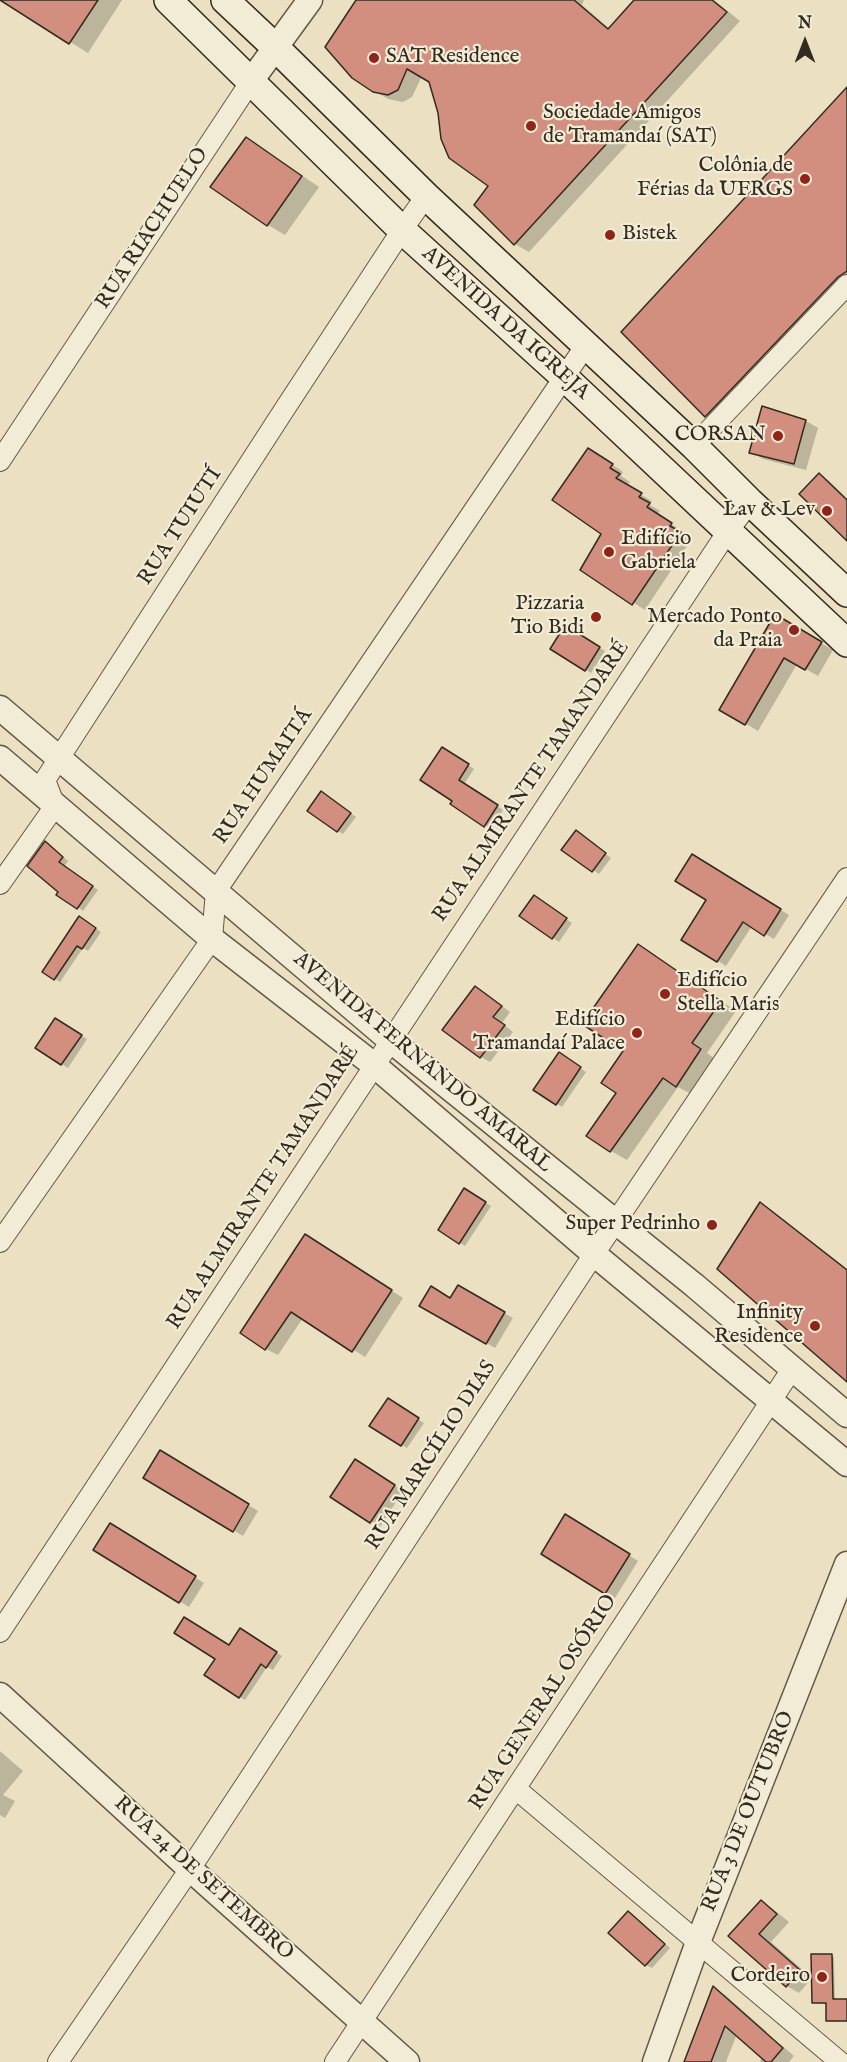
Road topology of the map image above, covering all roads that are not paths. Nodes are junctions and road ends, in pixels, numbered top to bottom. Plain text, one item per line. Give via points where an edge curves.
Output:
1 (168, 0) edge
2 (225, 0) edge
3 (310, 0) edge
4 (276, 48) junction
5 (251, 81) junction
6 (426, 196) junction
7 (402, 230) junction
8 (847, 285) edge
9 (586, 345) junction
10 (563, 376) junction
11 (694, 446) junction
12 (0, 461) edge
13 (750, 502) junction
14 (728, 531) junction
15 (847, 593) edge
16 (847, 643) edge
17 (0, 708) edge
18 (0, 758) edge
19 (61, 758) junction
20 (55, 806) junction
21 (847, 878) edge
22 (0, 884) edge
23 (216, 891) junction
24 (212, 939) junction
25 (390, 1040) junction
26 (374, 1065) junction
27 (616, 1222) junction
28 (0, 1242) edge
29 (594, 1254) junction
30 (694, 1285) junction
31 (685, 1330) junction
32 (792, 1370) junction
33 (771, 1401) junction
34 (847, 1415) edge
35 (847, 1464) edge
36 (847, 1564) edge
37 (0, 1632) edge
38 (0, 1695) edge
39 (516, 1789) junction
40 (190, 1869) junction
41 (698, 1942) junction
42 (361, 2022) junction
43 (58, 2062) edge
44 (335, 2062) edge
45 (407, 2062) edge
46 (655, 2062) edge
47 (840, 2062) edge

1 - 5 main road, AVENIDA DA IGREJA
2 - 4 main road, AVENIDA DA IGREJA
3 - 4 street, RUA RIACHUELO
4 - 5 street, RUA RIACHUELO
4 - 6 main road, AVENIDA DA IGREJA
5 - 7 main road, AVENIDA DA IGREJA
5 - 12 street, RUA RIACHUELO
6 - 7 street, RUA TUIUTÍ
6 - 9 main road, AVENIDA DA IGREJA
7 - 10 main road, AVENIDA DA IGREJA
7 - 19 street, RUA TUIUTÍ
8 - 11 street
9 - 10 street, RUA HUMAITÁ
9 - 11 main road, AVENIDA DA IGREJA
10 - 14 main road, AVENIDA DA IGREJA
10 - 23 street, RUA HUMAITÁ
11 - 13 main road, AVENIDA DA IGREJA
13 - 14 street, RUA ALMIRANTE TAMANDARÉ
13 - 15 main road, AVENIDA DA IGREJA
14 - 16 main road, AVENIDA DA IGREJA
14 - 25 street, RUA ALMIRANTE TAMANDARÉ
17 - 19 street, AVENIDA FERNANDO AMARAL
18 - 20 street, AVENIDA FERNANDO AMARAL
19 - 20 street, RUA TUIUTÍ via 45,780
19 - 23 street, AVENIDA FERNANDO AMARAL
20 - 22 street
20 - 24 street, AVENIDA FERNANDO AMARAL
21 - 27 street, RUA MARCÍLIO DIAS
23 - 24 street, RUA HUMAITÁ
23 - 25 street, AVENIDA FERNANDO AMARAL
24 - 26 street, AVENIDA FERNANDO AMARAL
24 - 28 street
25 - 26 street, RUA ALMIRANTE TAMANDARÉ
25 - 27 street, AVENIDA FERNANDO AMARAL
26 - 29 street, AVENIDA FERNANDO AMARAL
26 - 37 street, RUA ALMIRANTE TAMANDARÉ
27 - 29 street, RUA MARCÍLIO DIAS
27 - 30 street, AVENIDA FERNANDO AMARAL
29 - 31 street, AVENIDA FERNANDO AMARAL
29 - 40 street, RUA MARCÍLIO DIAS
30 - 31 street
30 - 32 street, AVENIDA FERNANDO AMARAL
31 - 33 street, AVENIDA FERNANDO AMARAL
32 - 33 street, RUA GENERAL OSÓRIO
32 - 34 street, AVENIDA FERNANDO AMARAL
33 - 35 street, AVENIDA FERNANDO AMARAL
33 - 39 street, RUA GENERAL OSÓRIO
36 - 41 street, RUA 3 DE OUTUBRO
38 - 40 street, RUA 24 DE SETEMBRO
39 - 41 street
39 - 42 street, RUA GENERAL OSÓRIO
40 - 42 street, RUA 24 DE SETEMBRO
40 - 43 street, RUA MARCÍLIO DIAS
41 - 46 street, RUA 3 DE OUTUBRO
41 - 47 street
42 - 44 street, RUA GENERAL OSÓRIO
42 - 45 street, RUA 24 DE SETEMBRO

